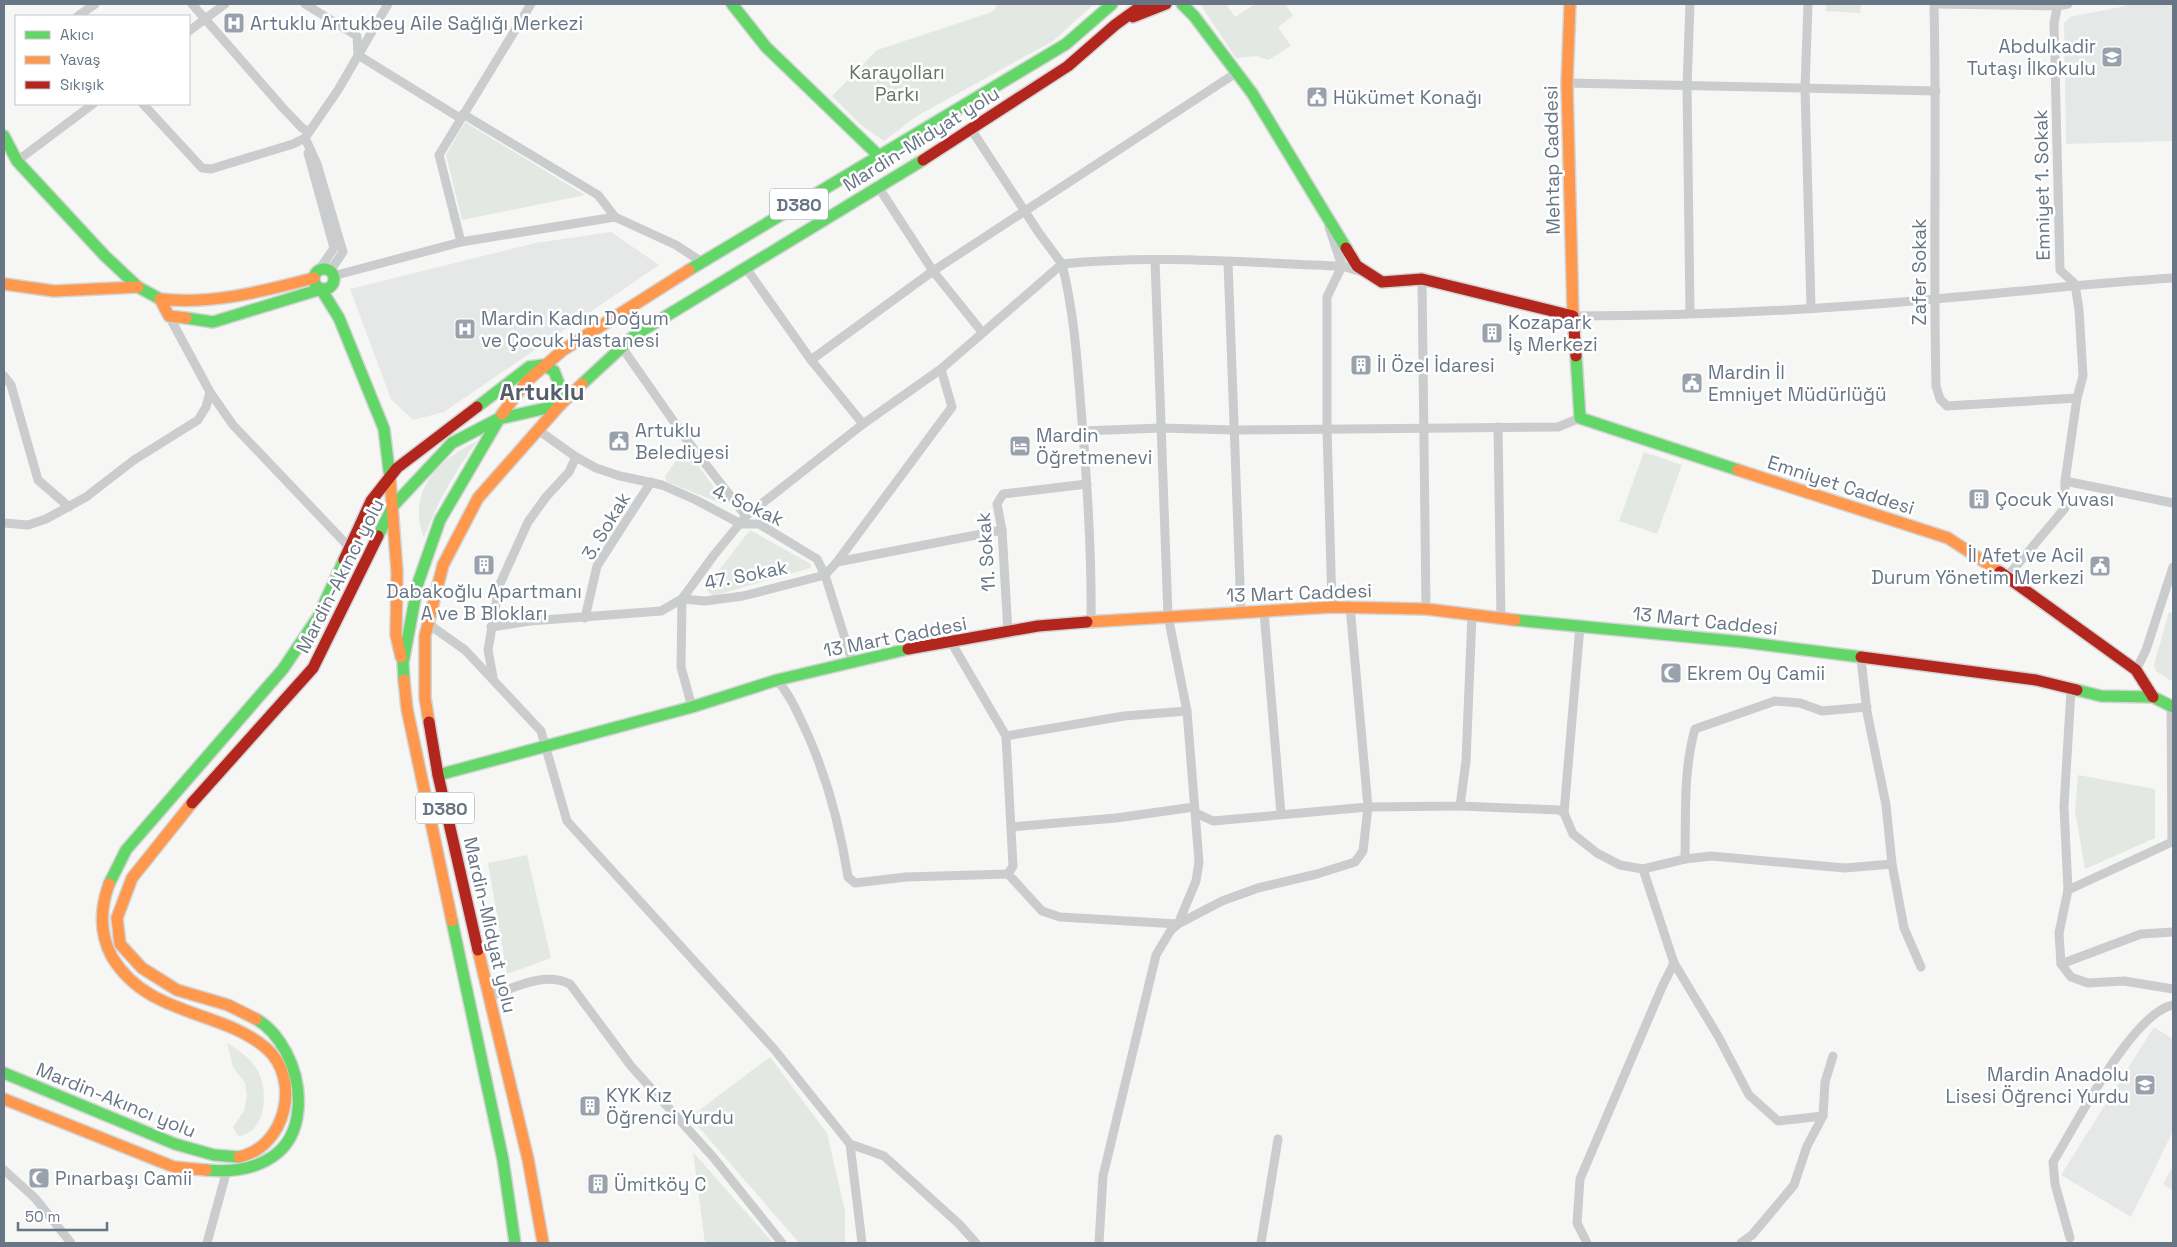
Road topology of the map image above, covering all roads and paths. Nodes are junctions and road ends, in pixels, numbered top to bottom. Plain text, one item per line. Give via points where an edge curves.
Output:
1 (95, 4) edge
2 (192, 4) edge
3 (225, 4) edge
4 (304, 4) edge
5 (388, 4) edge
6 (531, 4) edge
7 (732, 4) edge
8 (1112, 4) edge
9 (1144, 4) edge
10 (1167, 4) edge
11 (1182, 4) edge
12 (1189, 4) edge
13 (1570, 4) edge
14 (1690, 4) edge
15 (1808, 4) edge
16 (1934, 4) edge
17 (2068, 4) edge
18 (2058, 5) edge
19 (79, 15) edge
20 (1194, 16) junction
21 (204, 20) junction
22 (1115, 25) junction
23 (190, 30) edge
24 (358, 54) junction
25 (1236, 73) junction
26 (1567, 83) junction
27 (1687, 86) junction
28 (1805, 88) junction
29 (1936, 91) junction
30 (92, 105) edge
31 (144, 105) edge
32 (462, 116) junction
33 (971, 129) junction
34 (4, 136) edge
35 (307, 136) junction
36 (879, 156) junction
37 (4, 157) edge
38 (17, 161) junction
39 (879, 188) junction
40 (1323, 210) junction
41 (1026, 211) junction
42 (615, 217) junction
43 (461, 242) junction
44 (1155, 260) junction
45 (702, 262) junction
46 (1228, 262) junction
47 (1062, 264) junction
48 (1342, 266) junction
49 (746, 268) junction
50 (933, 271) junction
51 (324, 274) junction
52 (1372, 275) junction
53 (2173, 278) edge
54 (1422, 280) junction
55 (4, 284) edge
56 (2075, 284) junction
57 (138, 287) junction
58 (321, 289) junction
59 (160, 299) junction
60 (1934, 299) junction
61 (1811, 307) junction
62 (1569, 314) junction
63 (1690, 314) junction
64 (169, 316) junction
65 (982, 332) junction
66 (621, 346) junction
67 (563, 350) junction
68 (811, 360) junction
69 (543, 366) junction
70 (529, 367) junction
71 (941, 369) junction
72 (4, 376) edge
73 (210, 392) junction
74 (2077, 398) junction
75 (560, 405) junction
76 (1580, 418) junction
77 (498, 419) junction
78 (864, 424) junction
79 (1498, 427) junction
80 (1161, 428) junction
81 (1328, 428) junction
82 (1422, 428) junction
83 (538, 430) junction
84 (1234, 430) junction
85 (1082, 432) junction
86 (576, 458) junction
87 (390, 478) junction
88 (2065, 481) junction
89 (651, 482) junction
90 (1087, 484) junction
91 (2173, 503) edge
92 (69, 506) junction
93 (393, 506) junction
94 (746, 516) junction
95 (4, 523) edge
96 (741, 524) junction
97 (1002, 530) junction
98 (350, 548) junction
99 (837, 562) junction
100 (2173, 567) edge
101 (825, 575) junction
102 (2008, 577) junction
103 (682, 599) junction
104 (1350, 606) junction
105 (1332, 607) junction
106 (1426, 609) junction
107 (1241, 612) junction
108 (1264, 612) junction
109 (1472, 615) junction
110 (1168, 616) junction
111 (585, 618) junction
112 (1501, 619) junction
113 (1091, 622) junction
114 (427, 623) junction
115 (1580, 626) junction
116 (492, 627) junction
117 (1008, 633) junction
118 (951, 642) junction
119 (1861, 659) junction
120 (852, 661) junction
121 (403, 663) junction
122 (2136, 670) junction
123 (493, 677) junction
124 (777, 680) junction
125 (2071, 690) junction
126 (2153, 697) junction
127 (2172, 706) edge
128 (692, 707) junction
129 (1867, 707) junction
130 (1187, 711) junction
131 (1006, 736) junction
132 (544, 746) junction
133 (438, 775) junction
134 (1460, 806) junction
135 (1368, 807) junction
136 (1195, 810) junction
137 (1564, 813) junction
138 (1281, 814) junction
139 (1010, 827) junction
140 (1685, 858) junction
141 (1892, 864) junction
142 (1643, 869) junction
143 (1008, 874) junction
144 (2068, 890) junction
145 (1178, 924) junction
146 (2173, 932) edge
147 (1674, 963) junction
148 (2061, 964) junction
149 (1921, 967) dead end
150 (2173, 989) edge
151 (488, 997) junction
152 (2173, 1004) edge
153 (1833, 1056) dead end
154 (4, 1073) edge
155 (4, 1099) edge
156 (1823, 1116) junction
157 (1278, 1138) dead end
158 (850, 1144) junction
159 (4, 1170) edge
160 (227, 1170) junction
161 (2070, 1238) dead end
162 (71, 1243) edge
163 (207, 1243) edge
164 (515, 1243) edge
165 (542, 1243) edge
166 (782, 1243) edge
167 (862, 1243) edge
168 (976, 1243) edge
169 (1099, 1243) edge
170 (1261, 1243) edge
171 (1587, 1243) edge
172 (1741, 1243) edge

1 - 19 street
2 - 21 street
3 - 21 street
4 - 24 street via 356,36
5 - 24 street
6 - 32 street
7 - 36 main road via 766,47
8 - 36 main road, Mardin-Midyat yolu / D380 via 1066,44
9 - 22 main road, Mardin-Midyat yolu / D380
10 - 20 main road
10 - 22 main road
11 - 20 main road
12 - 20 main road
13 - 26 main road, Mehtap Caddesi
14 - 27 street
15 - 28 street
16 - 18 street
16 - 29 street, Zafer Sokak
17 - 18 street
18 - 56 street, Emniyet 1. Sokak via 2054,24 2060,270
20 - 25 main road
21 - 23 street
21 - 35 street
22 - 33 main road, Mardin-Midyat yolu / D380 via 1068,66
24 - 32 street
24 - 35 street
25 - 40 main road via 1252,93
25 - 41 street
26 - 27 street
26 - 62 main road, Mehtap Caddesi
27 - 28 street
27 - 63 street
28 - 29 street
28 - 61 street
29 - 60 street, Zafer Sokak
30 - 38 street
31 - 35 street via 202,168 211,169
32 - 42 street via 598,195
32 - 43 street via 439,154
33 - 39 main road, Mardin-Midyat yolu / D380
33 - 41 street
34 - 38 main road
35 - 51 street via 343,252
36 - 45 main road, Mardin-Midyat yolu / D380
37 - 38 main road
38 - 57 main road
39 - 49 main road, Mardin-Midyat yolu / D380
39 - 50 street
40 - 48 street
40 - 52 main road via 1357,266
41 - 47 street
41 - 50 street
42 - 43 street
42 - 45 street via 676,245
43 - 51 street
44 - 46 street
44 - 47 street
44 - 80 street
45 - 67 main road, Mardin-Midyat yolu / D380
46 - 48 street
46 - 84 street
47 - 65 street
47 - 85 street via 1071,301 1078,357
48 - 52 street
48 - 81 street via 1327,296
49 - 66 main road, Mardin-Midyat yolu / D380
49 - 68 street
50 - 65 street
50 - 68 street
51 - 58 main road via 316,285
51 - 58 main road via 330,287
51 - 59 main road via 206,302
52 - 54 main road via 1382,282
53 - 56 street
54 - 62 main road
54 - 82 street
55 - 57 main road via 23,290 84,292
56 - 60 street
56 - 74 street via 2083,376
57 - 59 main road
58 - 64 main road via 213,322
58 - 87 main road via 339,318 384,429
59 - 64 main road
60 - 61 street
60 - 74 street, Zafer Sokak via 1936,386 1947,406
61 - 63 street
62 - 63 street
62 - 76 main road
64 - 73 street
65 - 71 street
66 - 75 main road, Mardin-Midyat yolu / D380
66 - 94 street
67 - 69 main road, Mardin-Midyat yolu / D380
67 - 70 main road, Mardin-Akıncı yolu
68 - 78 street
69 - 70 main road
69 - 75 main road via 554,371 559,380
69 - 77 main road, Mardin-Midyat yolu / D380 via 526,382
70 - 87 main road, Mardin-Akıncı yolu via 397,468
71 - 78 street
71 - 99 street via 952,407
72 - 92 street via 11,385 38,480
73 - 92 street via 198,420
73 - 98 street via 233,425
74 - 88 street
75 - 77 main road, Mardin-Akıncı yolu
75 - 83 main road, Mardin-Midyat yolu / D380
76 - 79 street via 1558,427
76 - 102 main road, Emniyet Caddesi via 1948,538
77 - 93 main road, Mardin-Akıncı yolu via 452,443
77 - 121 main road, Mardin-Midyat yolu / D380 via 440,520 418,583
78 - 94 street
79 - 82 street
79 - 112 street
80 - 84 street
80 - 85 street
80 - 110 street
81 - 82 street
81 - 84 street
81 - 105 street
82 - 106 street
83 - 86 street, 4. Sokak
83 - 114 main road, Mardin-Midyat yolu / D380 via 478,498 443,565
84 - 107 street
85 - 90 street
86 - 89 street, 4. Sokak via 620,476
86 - 116 street via 569,472 528,522 516,544 499,586
87 - 93 main road
87 - 98 main road, Mardin-Akıncı yolu via 371,501
88 - 91 street
88 - 102 street via 2065,508
89 - 96 street, 4. Sokak via 696,500
89 - 111 street, 3. Sokak via 597,566
90 - 97 street, 11. Sokak via 1003,494 997,504
90 - 113 street via 1092,570
92 - 95 street via 28,525
93 - 121 main road via 396,635
93 - 160 main road, Mardin-Akıncı yolu via 313,668 181,815 132,878 116,918 120,944 142,968 177,990 228,1005 262,1022 280,1040 294,1066 299,1092 297,1120 289,1140 273,1157 249,1168
94 - 96 street
96 - 101 street, 4. Sokak via 759,524 817,558
96 - 103 street
97 - 99 street
97 - 117 street, 11. Sokak
98 - 154 main road, Mardin-Akıncı yolu via 318,617 283,669 126,850 108,882 101,910 104,940 119,970 130,980 154,997 255,1040 275,1059 282,1069 286,1090 284,1112 272,1137 264,1147 245,1155 204,1153 145,1133
99 - 101 street
100 - 122 street via 2146,650
101 - 103 street, 47. Sokak via 743,596 705,601
101 - 120 street, 4. Sokak
102 - 122 main road, Emniyet Caddesi
103 - 111 street, 47. Sokak via 661,611
103 - 128 street via 681,666
104 - 105 main road, 13 Mart Caddesi
104 - 106 main road, 13 Mart Caddesi
104 - 135 street
105 - 108 main road, 13 Mart Caddesi
106 - 109 main road, 13 Mart Caddesi
107 - 108 main road, 13 Mart Caddesi
107 - 110 main road, 13 Mart Caddesi
108 - 138 street
109 - 112 main road, 13 Mart Caddesi
109 - 134 street via 1466,761
110 - 113 main road, 13 Mart Caddesi
110 - 130 street
111 - 116 street, 47. Sokak
112 - 115 main road, 13 Mart Caddesi
113 - 117 main road, 13 Mart Caddesi via 1038,626
114 - 123 street via 465,650
114 - 133 main road, Mardin-Midyat yolu / D380 via 424,636 425,698
115 - 119 main road, 13 Mart Caddesi via 1743,642
115 - 137 street
116 - 123 street via 488,650
117 - 118 main road, 13 Mart Caddesi
118 - 120 main road, 13 Mart Caddesi
118 - 131 street
119 - 125 main road, 13 Mart Caddesi via 2036,680
119 - 129 street
120 - 124 main road, 13 Mart Caddesi
121 - 164 main road, Mardin-Midyat yolu / D380 via 407,709 504,1160
122 - 126 main road, Emniyet Caddesi
123 - 132 street via 541,731
124 - 128 main road, 13 Mart Caddesi
124 - 143 street via 790,695 831,794 848,877 855,883 906,877
125 - 126 main road, 13 Mart Caddesi via 2101,696
125 - 144 street via 2064,807
126 - 127 main road, 13 Mart Caddesi
127 - 144 street via 2172,842
128 - 132 main road, 13 Mart Caddesi
129 - 140 street via 1822,711 1800,703 1775,701 1695,729 1687,778
129 - 141 street via 1886,805
130 - 131 street via 1124,716
130 - 136 street
131 - 139 street
132 - 133 main road, 13 Mart Caddesi
132 - 158 street via 567,821 774,1049
133 - 151 main road, Mardin-Midyat yolu / D380
134 - 135 street
134 - 137 street via 1559,810
135 - 138 street
135 - 145 street via 1363,851 1355,862 1258,888 1222,901
136 - 138 street via 1213,821
136 - 139 street
136 - 145 street via 1199,862 1196,881
137 - 142 street via 1573,834 1597,853 1620,865
139 - 143 street via 1013,866
140 - 141 street via 1712,856 1845,868
140 - 142 street
141 - 149 street via 1904,928
142 - 147 street
143 - 145 street via 1042,911 1060,917
144 - 148 street via 2059,933
145 - 169 street via 1156,955 1149,981 1103,1176
146 - 148 street via 2141,934
147 - 156 street via 1749,1095 1778,1121
147 - 171 street via 1580,1179 1578,1223
148 - 150 street via 2071,977 2088,983 2124,982
151 - 165 main road, Mardin-Midyat yolu / D380 via 528,1159
151 - 166 street via 546,978 558,978 570,984 631,1066 713,1156
152 - 161 street via 2154,1013 2123,1046 2054,1162 2055,1184
153 - 156 street via 1826,1082
155 - 160 main road, Mardin-Akıncı yolu via 174,1166
156 - 172 street via 1807,1146 1794,1185 1752,1235
157 - 170 street
158 - 167 street
158 - 168 street via 884,1156
159 - 162 street via 35,1198
160 - 163 street

